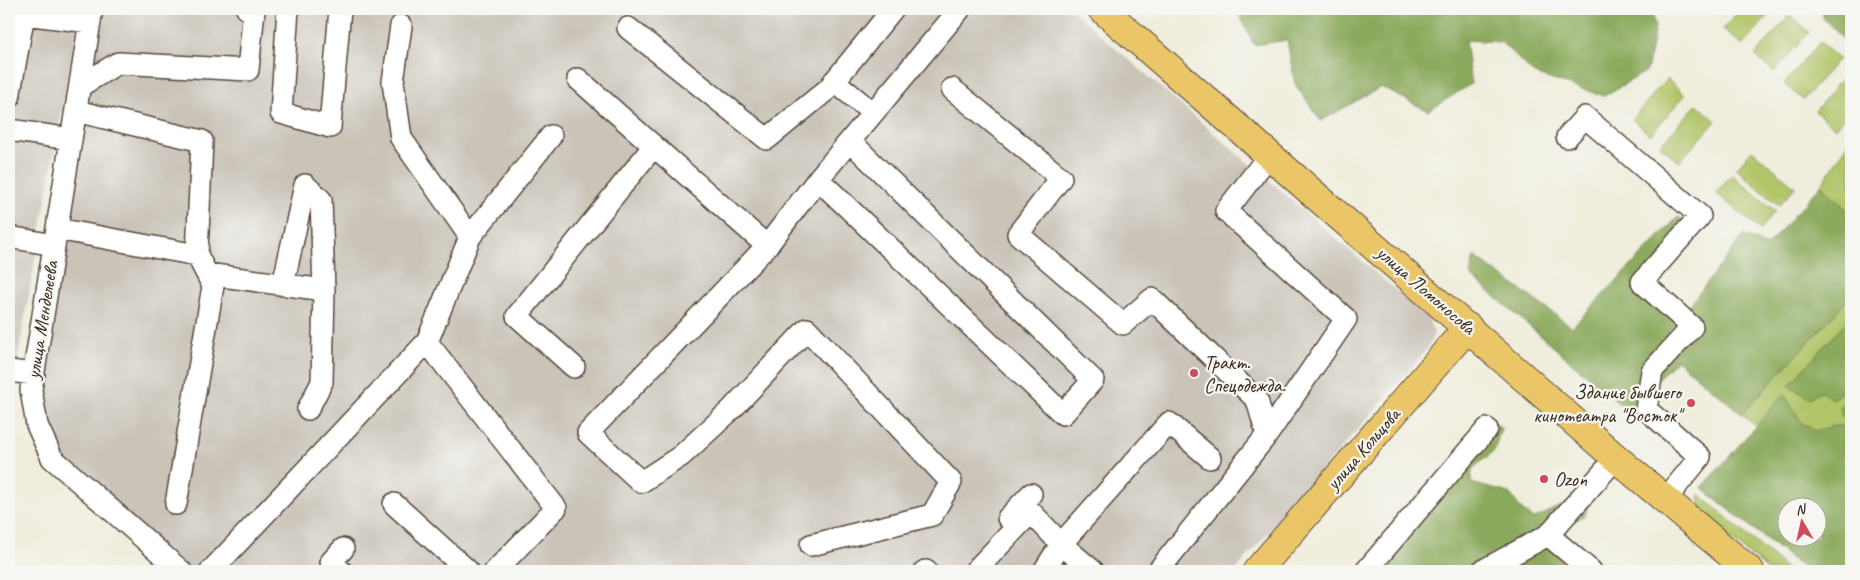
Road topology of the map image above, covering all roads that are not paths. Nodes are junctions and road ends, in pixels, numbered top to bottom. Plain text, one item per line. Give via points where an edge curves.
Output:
1 (247, 9) edge
2 (288, 9) edge
3 (340, 9) edge
4 (893, 9) edge
5 (960, 9) edge
6 (1116, 13) edge
7 (91, 15) edge
8 (401, 26) dead end
9 (628, 28) dead end
10 (578, 79) dead end
11 (834, 81) junction
12 (80, 86) junction
13 (952, 89) dead end
14 (9, 98) edge
15 (76, 111) junction
16 (873, 113) junction
17 (9, 130) edge
18 (550, 136) dead end
19 (1567, 137) dead end
20 (71, 139) junction
21 (850, 141) junction
22 (653, 146) junction
23 (1270, 154) junction
24 (818, 179) junction
25 (9, 237) edge
26 (56, 237) junction
27 (470, 237) junction
28 (766, 246) junction
29 (197, 255) junction
30 (207, 274) junction
31 (283, 285) junction
32 (324, 290) junction
33 (1468, 327) junction
34 (426, 342) junction
35 (574, 367) dead end
36 (9, 370) edge
37 (34, 374) junction
38 (308, 409) dead end
39 (1487, 429) dead end
40 (1267, 435) junction
41 (1210, 458) dead end
42 (1616, 458) junction
43 (1032, 494) dead end
44 (1666, 500) junction
45 (176, 504) dead end
46 (394, 504) dead end
47 (1548, 535) junction
48 (1061, 544) junction
49 (811, 545) dead end
50 (343, 549) dead end
51 (181, 571) edge
52 (211, 571) edge
53 (341, 571) edge
54 (468, 571) edge
55 (496, 571) edge
56 (960, 571) edge
57 (975, 571) edge
58 (1044, 571) edge
59 (1093, 571) edge
60 (1158, 571) edge
61 (1257, 571) edge
62 (1366, 571) edge
63 (1482, 571) edge
64 (1591, 571) edge
65 (1750, 571) edge

1 - 12 street via 254,10 248,70 118,62
2 - 3 street via 281,113 330,127
4 - 11 street
5 - 16 street
6 - 23 main road, улица Ломоносова
7 - 12 street, улица Менделеева
7 - 14 street via 24,14
8 - 27 street via 393,82 401,138
9 - 11 street via 767,139
10 - 22 street
11 - 16 street
12 - 15 street, улица Менделеева
13 - 40 street via 1061,178 1018,234 1123,324 1152,299 1257,400
15 - 20 street, улица Менделеева
15 - 29 street via 202,140
16 - 21 street
17 - 20 street
18 - 27 street
19 - 44 street via 1585,117 1700,216 1642,282 1692,327 1652,371 1646,409 1700,457
20 - 26 street, улица Менделеева
21 - 24 street
21 - 24 street via 1093,380 1063,414
22 - 28 street
22 - 35 street via 517,316
23 - 33 main road, улица Ломоносова
23 - 40 street via 1226,210 1346,319
24 - 28 street
25 - 26 street
26 - 29 street
26 - 37 street, улица Менделеева
27 - 34 street
28 - 49 street via 588,433 640,482 681,456 732,410 808,329 951,482 932,515
29 - 30 street
30 - 31 street
30 - 45 street via 213,286
31 - 32 street
31 - 32 street via 305,185 321,200
32 - 38 street via 322,382
33 - 42 main road, улица Ломоносова
33 - 61 main road, улица Кольцова
34 - 52 street
34 - 55 street via 556,508
36 - 37 street
37 - 51 street, улица Менделеева via 31,390 37,425 52,458
39 - 62 street
40 - 60 street
41 - 48 street via 1169,423
42 - 44 main road, улица Ломоносова
42 - 47 street
43 - 56 street via 961,566
44 - 65 main road, улица Ломоносова
46 - 54 street
47 - 63 street
47 - 64 street
48 - 57 street via 1032,512
48 - 58 street
48 - 59 street
50 - 53 street via 331,562

